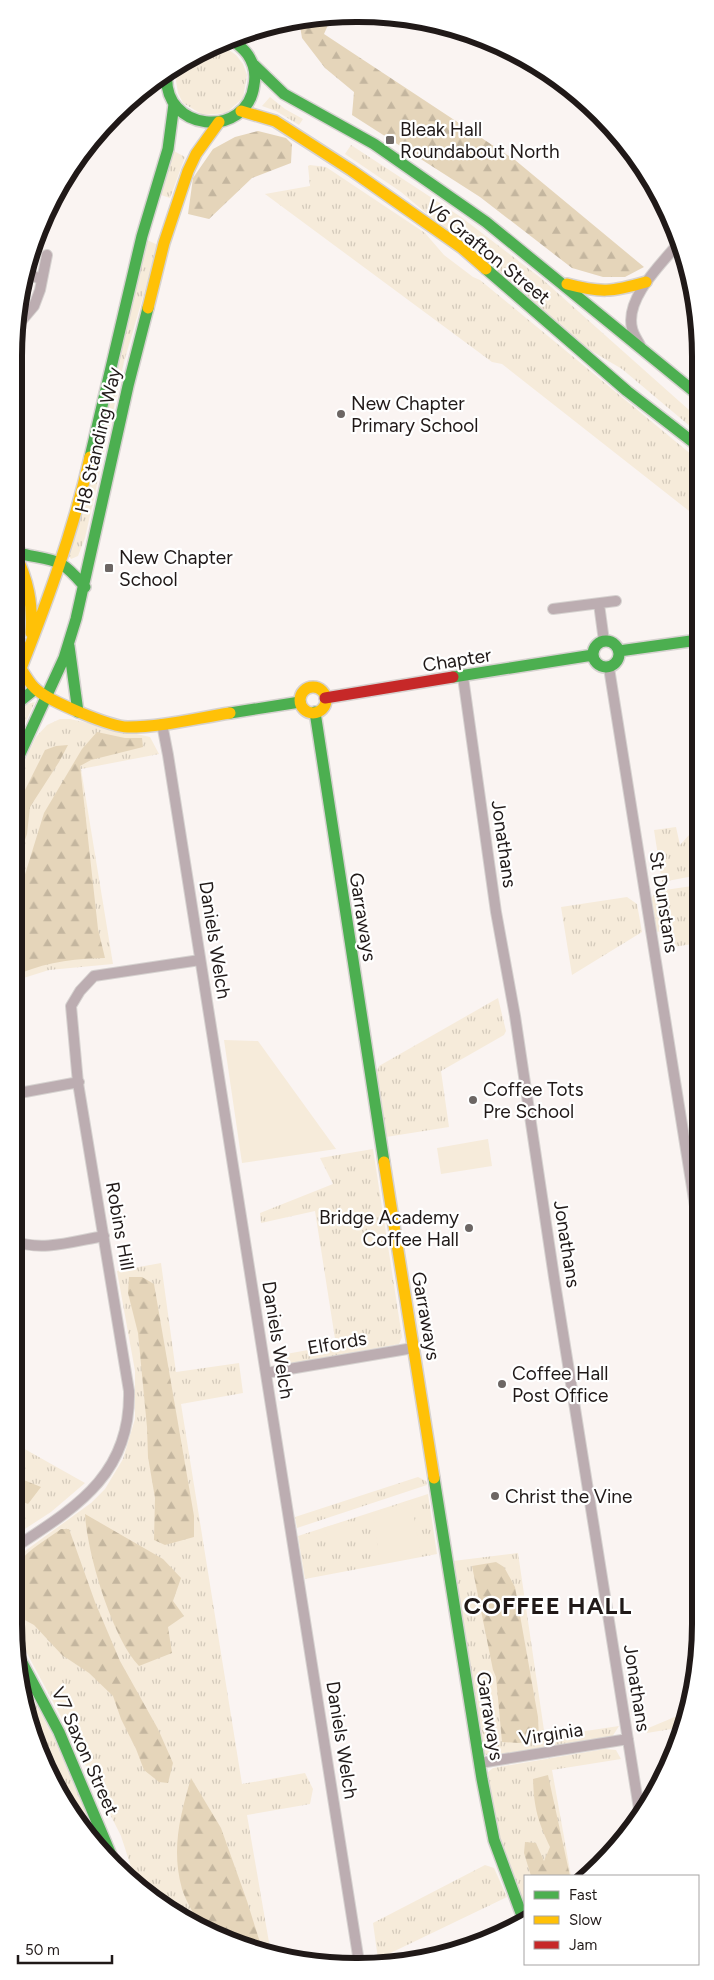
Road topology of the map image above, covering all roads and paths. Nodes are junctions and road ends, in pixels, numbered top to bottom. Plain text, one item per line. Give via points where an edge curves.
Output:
1 (248, 40) dead end
2 (239, 44) edge
3 (252, 61) junction
4 (167, 82) edge
5 (163, 85) edge
6 (168, 92) junction
7 (174, 104) junction
8 (241, 111) junction
9 (219, 122) junction
10 (674, 249) edge
11 (47, 256) dead end
12 (33, 276) edge
13 (42, 280) junction
14 (561, 282) junction
15 (646, 282) junction
16 (25, 317) edge
17 (643, 349) junction
18 (692, 389) edge
19 (692, 441) edge
20 (95, 537) junction
21 (22, 554) edge
22 (60, 563) junction
23 (22, 567) edge
24 (72, 572) junction
25 (85, 587) junction
26 (616, 601) dead end
27 (599, 604) junction
28 (553, 609) dead end
29 (604, 641) junction
30 (692, 641) edge
31 (30, 646) junction
32 (619, 651) junction
33 (593, 655) junction
34 (67, 659) junction
35 (22, 666) edge
36 (608, 668) junction
37 (22, 670) edge
38 (463, 677) junction
39 (35, 688) junction
40 (46, 697) junction
41 (325, 698) junction
42 (22, 699) edge
43 (300, 702) junction
44 (78, 712) junction
45 (315, 712) junction
46 (162, 724) junction
47 (22, 750) edge
48 (200, 960) junction
49 (79, 1082) junction
50 (22, 1093) edge
51 (692, 1188) edge
52 (104, 1236) junction
53 (22, 1244) edge
54 (414, 1348) junction
55 (266, 1373) junction
56 (22, 1542) edge
57 (25, 1667) edge
58 (628, 1739) junction
59 (480, 1763) junction
60 (638, 1804) edge
61 (108, 1846) edge
62 (522, 1914) edge
63 (358, 1958) edge

1 - 3 main road
2 - 3 main road, V6 Grafton Street
3 - 8 main road via 256,78 254,90
3 - 14 main road, V6 Grafton Street via 284,94 374,144 486,222
4 - 6 main road
5 - 6 main road
6 - 7 main road
7 - 9 main road via 194,120
7 - 22 main road, H8 Standing Way via 168,149 142,236 81,496
8 - 9 main road
8 - 19 main road, V6 Grafton Street via 275,121 462,248 627,391
9 - 20 main road, H8 Standing Way via 188,171 164,243
10 - 15 street
11 - 13 street
12 - 13 street
13 - 16 street via 34,306
14 - 15 main road via 590,290 616,291
14 - 17 main road, V6 Grafton Street
15 - 17 street via 632,313 631,327
17 - 18 main road, V6 Grafton Street
20 - 24 main road
20 - 25 main road, H8 Standing Way
21 - 22 main road
22 - 24 main road
22 - 31 main road, H8 Standing Way
23 - 31 main road via 33,606
24 - 25 main road
25 - 34 main road, H8 Standing Way
26 - 27 street
27 - 28 street
27 - 29 street
29 - 32 main road via 615,644
29 - 33 main road via 597,645
30 - 32 main road
31 - 35 main road, H8 Standing Way
32 - 36 main road via 619,660
33 - 36 main road via 596,664
33 - 38 main road, Chapter
34 - 40 main road, H8 Standing Way
34 - 44 main road
36 - 51 street, St Dunstans
37 - 39 main road
38 - 41 main road, Chapter
38 - 58 street, Jonathans via 496,912
39 - 40 main road
39 - 42 main road
40 - 44 main road
40 - 47 main road, H8 Standing Way
41 - 43 main road via 318,688 309,688 303,692
41 - 45 main road via 324,706
43 - 45 main road via 307,712
43 - 46 main road
44 - 46 main road via 126,727
45 - 54 main road, Garraways
46 - 48 street, Daniels Welch
48 - 49 street, Robins Hill via 94,976 71,1006
48 - 55 street, Daniels Welch
49 - 50 street
49 - 52 street, Robins Hill
52 - 53 street via 44,1247
52 - 56 street, Robins Hill via 129,1391 129,1420 116,1459 103,1480 79,1502
54 - 55 street, Elfords
54 - 59 main road, Garraways
55 - 63 street, Daniels Welch
57 - 61 main road, V7 Saxon Street via 78,1771
58 - 59 street, Virginia
58 - 60 street, Jonathans
59 - 62 main road, Garraways via 494,1840

